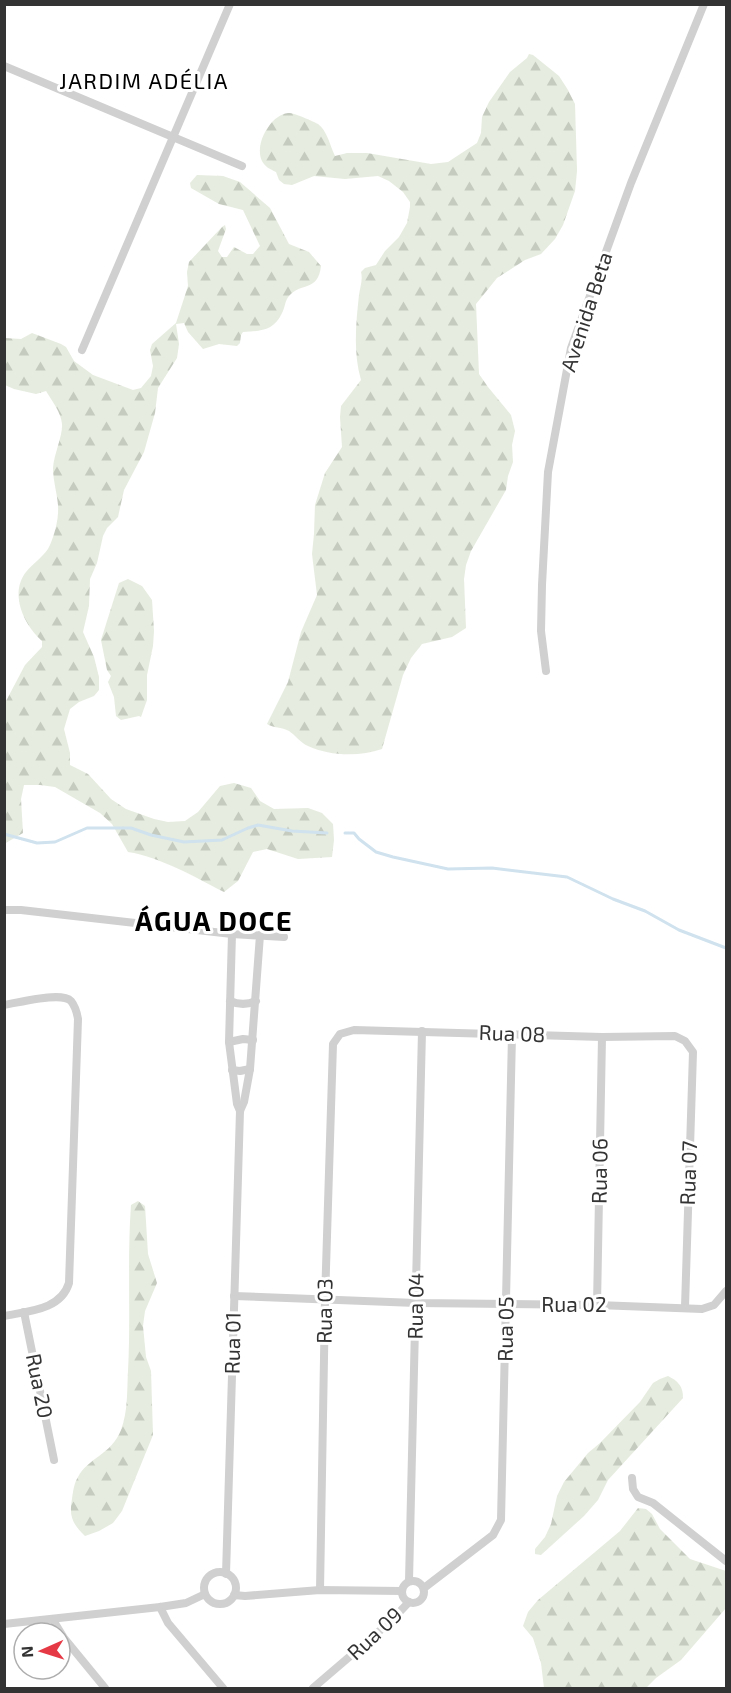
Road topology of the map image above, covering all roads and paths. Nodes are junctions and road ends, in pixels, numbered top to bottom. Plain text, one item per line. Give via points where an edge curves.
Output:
1 (230, 4) edge
2 (704, 4) edge
3 (4, 66) edge
4 (173, 138) junction
5 (242, 166) dead end
6 (82, 350) dead end
7 (546, 671) dead end
8 (4, 910) edge
9 (232, 934) junction
10 (260, 935) junction
11 (284, 937) dead end
12 (230, 1000) junction
13 (256, 1001) junction
14 (4, 1005) edge
15 (422, 1031) junction
16 (339, 1034) joint
17 (512, 1035) junction
18 (602, 1037) junction
19 (253, 1040) junction
20 (685, 1041) joint
21 (230, 1042) junction
22 (250, 1068) junction
23 (232, 1070) junction
24 (240, 1111) junction
25 (726, 1291) edge
26 (234, 1296) junction
27 (325, 1300) junction
28 (416, 1303) junction
29 (507, 1305) junction
30 (597, 1305) junction
31 (686, 1307) junction
32 (24, 1312) junction
33 (4, 1316) edge
34 (54, 1460) dead end
35 (632, 1478) dead end
36 (726, 1561) edge
37 (226, 1574) junction
38 (409, 1581) junction
39 (424, 1588) junction
40 (320, 1590) junction
41 (402, 1591) junction
42 (205, 1594) junction
43 (234, 1595) junction
44 (409, 1602) junction
45 (160, 1607) junction
46 (53, 1620) junction
47 (4, 1624) edge
48 (105, 1689) edge
49 (223, 1689) edge
50 (314, 1689) edge

1 - 4 street
2 - 7 street, Avenida Beta via 631,183 571,348 548,472 541,631
3 - 4 street
4 - 5 street
4 - 6 street
8 - 9 street
9 - 10 street
9 - 12 street
10 - 11 street
10 - 13 street
12 - 13 street via 242,1005
12 - 21 street
13 - 19 street
14 - 32 street via 65,997 71,1001 78,1019 69,1283 66,1292 52,1305
15 - 16 street, Rua 08 via 354,1030
15 - 17 street, Rua 08
15 - 28 street, Rua 04
16 - 27 street, Rua 03 via 333,1044
17 - 18 street, Rua 08
17 - 29 street, Rua 05
18 - 20 street, Rua 08 via 675,1036
18 - 30 street, Rua 06
19 - 21 street
19 - 22 street
20 - 31 street, Rua 07 via 693,1052
21 - 23 street
22 - 23 street
22 - 24 street
23 - 24 street
24 - 26 street, Rua 01
25 - 31 street, Rua 02 via 714,1305 702,1309
26 - 27 street, Rua 02
26 - 37 street, Rua 01
27 - 28 street, Rua 02
27 - 40 street, Rua 03
28 - 29 street, Rua 02
28 - 38 street, Rua 04
29 - 30 street, Rua 02
29 - 39 street, Rua 05 via 501,1520 493,1535
30 - 31 street, Rua 02
32 - 33 street
32 - 34 street, Rua 20
35 - 36 street via 638,1497 653,1503
37 - 42 street via 214,1573 209,1577
37 - 43 street via 235,1583
38 - 39 street via 418,1581
38 - 41 street
39 - 44 street via 421,1600
40 - 41 street
40 - 43 street
41 - 44 street
42 - 43 street via 219,1604
42 - 45 street via 186,1603
44 - 50 street, Rua 09
45 - 46 street
45 - 49 street via 168,1623
46 - 47 street
46 - 48 street

